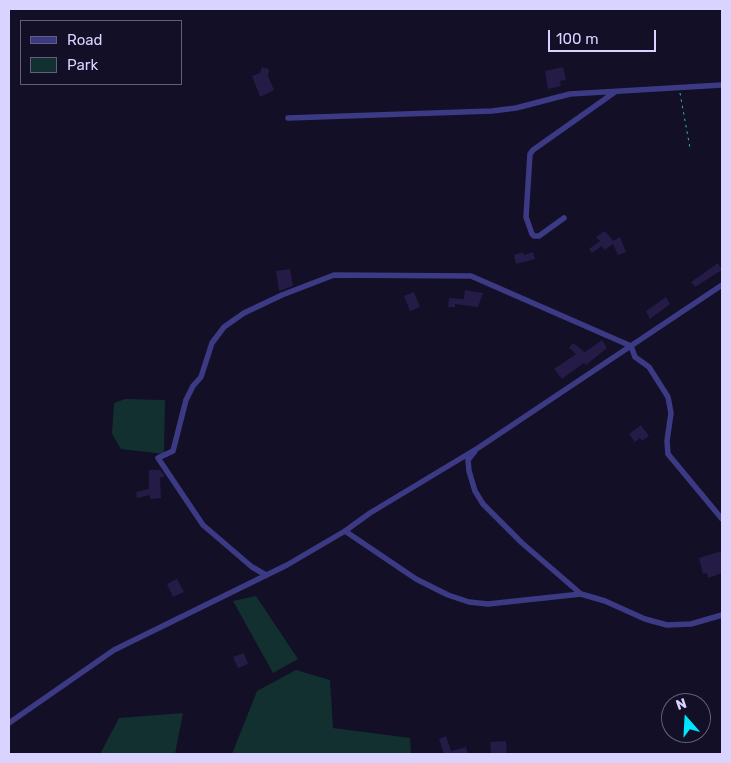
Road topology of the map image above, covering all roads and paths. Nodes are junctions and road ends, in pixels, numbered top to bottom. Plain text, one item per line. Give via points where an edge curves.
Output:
1 (722, 85) edge
2 (679, 88) junction
3 (617, 91) junction
4 (288, 118) dead end
5 (690, 148) dead end
6 (564, 218) dead end
7 (722, 285) edge
8 (631, 346) junction
9 (478, 448) junction
10 (722, 519) edge
11 (345, 531) junction
12 (266, 575) junction
13 (581, 594) junction
14 (722, 615) edge
15 (9, 723) edge

1 - 2 street
2 - 3 street
2 - 5 path
3 - 4 street via 570,94 506,110
3 - 6 street via 530,154 526,217 532,234 539,236
7 - 8 street
8 - 9 street
8 - 10 street via 635,357 649,367 668,397 671,413 668,454
8 - 12 street via 508,290 464,275 334,275 282,295 230,321 212,343 201,376 186,400 173,451 158,458 203,526
9 - 11 street
9 - 13 street via 468,460 471,482 483,504
11 - 12 street
11 - 13 street via 416,579 469,602 488,604
12 - 15 street via 114,650
13 - 14 street via 605,601 645,620 667,625 691,624

